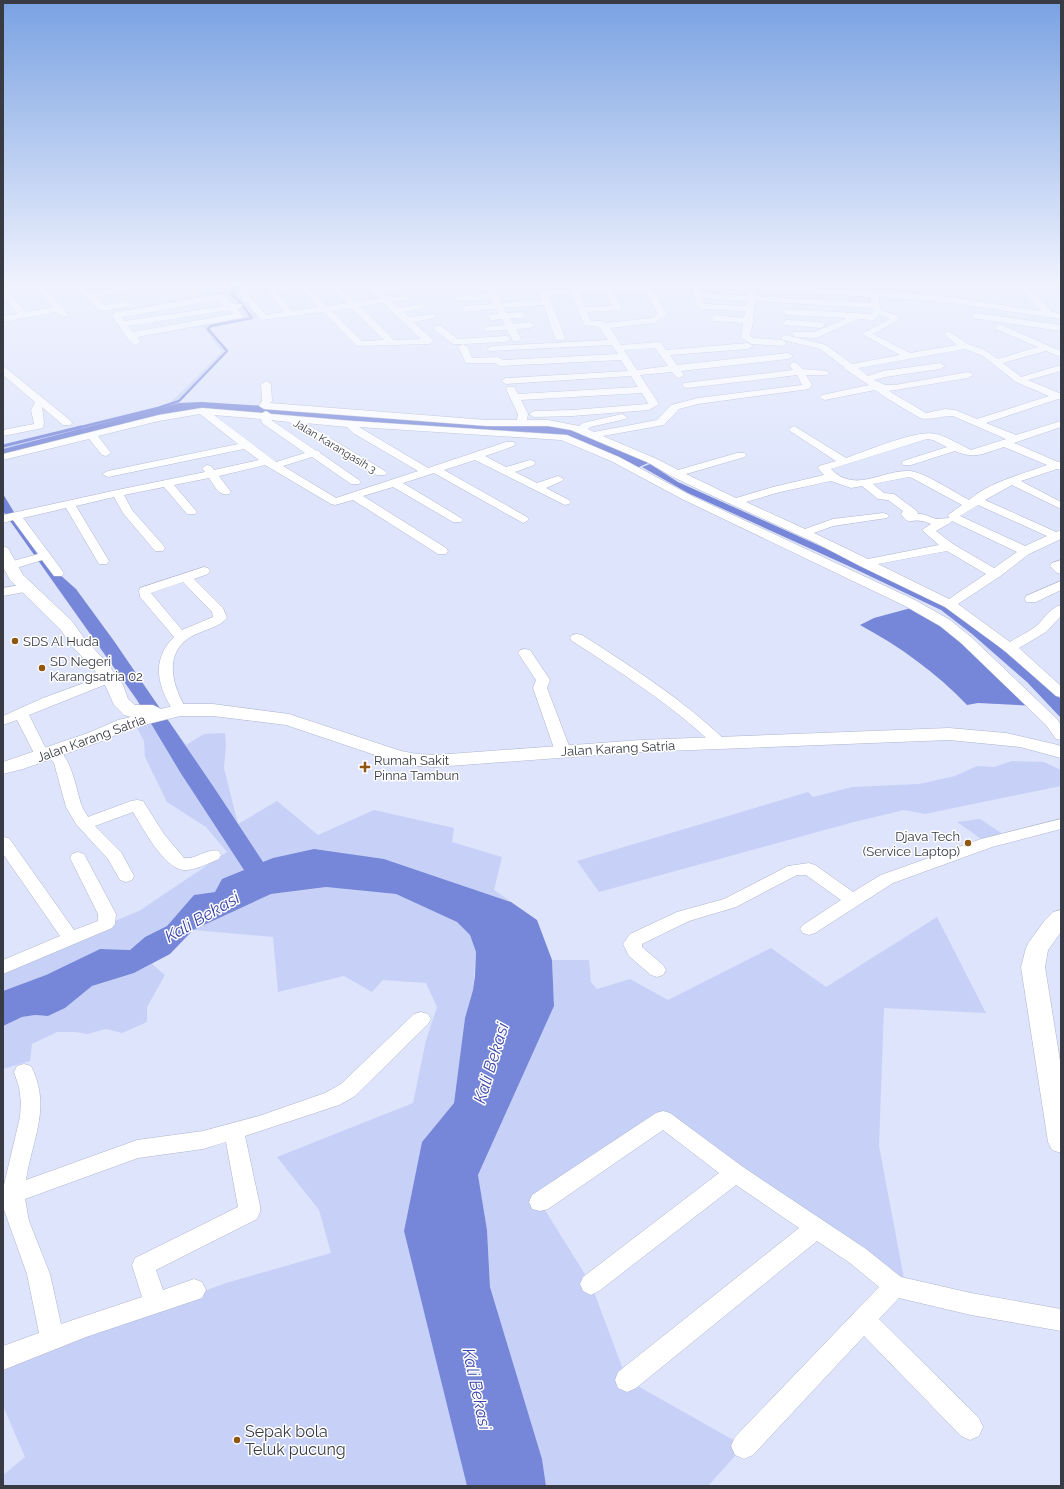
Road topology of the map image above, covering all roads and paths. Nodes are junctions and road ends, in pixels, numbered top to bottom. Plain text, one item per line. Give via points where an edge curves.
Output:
1 (465, 352) edge
2 (494, 352) edge
3 (587, 352) edge
4 (621, 352) edge
5 (670, 352) edge
6 (786, 352) edge
7 (830, 352) edge
8 (902, 352) edge
9 (929, 352) edge
10 (984, 352) edge
11 (1029, 352) edge
12 (664, 353) joint
13 (788, 356) junction
14 (909, 356) junction
15 (499, 362) junction
16 (996, 362) junction
17 (940, 366) dead end
18 (848, 367) junction
19 (1061, 368) edge
20 (674, 369) junction
21 (3, 370) edge
22 (800, 372) junction
23 (634, 373) junction
24 (824, 373) dead end
25 (968, 375) dead end
26 (868, 379) junction
27 (1019, 380) junction
28 (506, 381) junction
29 (266, 384) dead end
30 (687, 385) junction
31 (878, 386) junction
32 (644, 390) junction
33 (1060, 396) edge
34 (516, 397) junction
35 (825, 397) dead end
36 (698, 401) junction
37 (42, 402) junction
38 (190, 403) dead end
39 (173, 405) dead end
40 (267, 410) junction
41 (202, 411) junction
42 (622, 417) dead end
43 (289, 418) junction
44 (523, 418) junction
45 (978, 422) junction
46 (40, 423) junction
47 (353, 424) junction
48 (1061, 424) edge
49 (794, 428) dead end
50 (580, 430) junction
51 (3, 433) edge
52 (91, 435) junction
53 (593, 436) junction
54 (1016, 439) junction
55 (1004, 443) junction
56 (510, 444) dead end
57 (248, 445) junction
58 (956, 447) junction
59 (3, 449) edge
60 (340, 450) junction
61 (106, 453) dead end
62 (317, 455) junction
63 (741, 455) dead end
64 (197, 456) junction
65 (476, 456) junction
66 (3, 457) edge
67 (653, 461) junction
68 (846, 462) junction
69 (271, 463) junction
70 (530, 463) dead end
71 (907, 463) dead end
72 (1060, 465) edge
73 (632, 470) junction
74 (431, 471) junction
75 (506, 471) junction
76 (381, 473) dead end
77 (108, 474) dead end
78 (212, 474) junction
79 (675, 474) junction
80 (832, 477) junction
81 (558, 479) dead end
82 (1012, 480) junction
83 (355, 482) dead end
84 (166, 483) junction
85 (395, 483) junction
86 (865, 483) junction
87 (538, 487) junction
88 (225, 492) dead end
89 (116, 493) junction
90 (355, 496) junction
91 (565, 502) dead end
92 (735, 502) junction
93 (972, 502) junction
94 (69, 504) junction
95 (1061, 506) edge
96 (191, 512) dead end
97 (16, 516) junction
98 (883, 516) dead end
99 (954, 517) junction
100 (3, 519) edge
101 (523, 519) dead end
102 (457, 520) dead end
103 (941, 524) junction
104 (872, 527) dead end
105 (805, 533) junction
106 (1058, 535) edge
107 (820, 540) junction
108 (949, 547) junction
109 (160, 548) dead end
110 (442, 551) dead end
111 (1025, 551) junction
112 (46, 555) junction
113 (103, 561) dead end
114 (6, 562) edge
115 (866, 562) junction
116 (1061, 564) edge
117 (847, 569) junction
118 (1061, 570) edge
119 (204, 571) dead end
120 (58, 573) dead end
121 (995, 574) junction
122 (185, 577) junction
123 (1061, 586) edge
124 (26, 588) junction
125 (3, 592) edge
126 (1031, 599) dead end
127 (950, 604) junction
128 (1061, 609) edge
129 (181, 637) junction
130 (577, 638) dead end
131 (1010, 648) junction
132 (525, 654) dead end
133 (109, 678) junction
134 (1054, 680) edge
135 (1061, 693) edge
136 (180, 710) junction
137 (21, 713) junction
138 (3, 721) edge
139 (125, 724) junction
140 (1061, 736) edge
141 (720, 743) junction
142 (563, 751) junction
143 (1061, 752) edge
144 (47, 754) junction
145 (3, 768) edge
146 (84, 824) junction
147 (1061, 824) edge
148 (3, 842) edge
149 (213, 855) dead end
150 (78, 858) dead end
151 (9, 861) edge
152 (126, 876) dead end
153 (853, 900) junction
154 (1061, 918) edge
155 (809, 929) dead end
156 (71, 939) junction
157 (3, 967) edge
158 (656, 970) dead end
159 (420, 1019) dead end
160 (24, 1072) dead end
161 (234, 1131) junction
162 (1061, 1142) edge
163 (735, 1173) junction
164 (8, 1196) edge
165 (540, 1202) dead end
166 (816, 1228) junction
167 (591, 1284) dead end
168 (895, 1286) junction
169 (194, 1290) dead end
170 (155, 1302) junction
171 (863, 1319) junction
172 (1061, 1320) edge
173 (52, 1339) junction
174 (3, 1358) edge
175 (627, 1380) dead end
176 (970, 1427) dead end
177 (744, 1446) dead end

1 - 15 street via 469,361
2 - 15 street
3 - 15 street
4 - 23 street
5 - 12 street
6 - 13 street
7 - 18 street
8 - 14 street
9 - 14 street
10 - 16 street
11 - 16 street
12 - 20 street
13 - 20 street
13 - 22 street
14 - 18 street
15 - 28 street
16 - 27 street
17 - 26 street via 883,374
18 - 26 street
19 - 27 street
20 - 23 street
20 - 30 street
21 - 37 street
22 - 24 street
22 - 30 street
22 - 36 street via 808,386 806,387
23 - 28 street
23 - 32 street
25 - 31 street via 895,388
26 - 31 street
27 - 33 street
28 - 34 street
29 - 40 street
30 - 36 street
31 - 35 street
31 - 45 street via 890,397 924,416 950,412
32 - 34 street
32 - 44 street via 653,406
33 - 45 street
34 - 44 street
36 - 53 street via 675,407 660,423
37 - 46 street via 36,411
37 - 46 street via 64,422
38 - 40 street
39 - 59 street
40 - 41 street
40 - 43 street
40 - 44 street via 471,422
40 - 62 street via 266,421
41 - 52 street via 159,418
41 - 57 street
42 - 50 street via 587,425
43 - 47 street
43 - 60 street, Jalan Karangasih 3
44 - 50 street
45 - 54 street
46 - 51 street via 34,428
47 - 73 street via 563,437 615,459
47 - 74 street via 352,427
48 - 54 street
49 - 68 street
50 - 53 street
52 - 61 street
52 - 66 street
53 - 67 street
54 - 55 street
55 - 58 street via 972,453
55 - 72 street
56 - 65 street
57 - 64 street
57 - 69 street
58 - 68 street via 935,436 927,436
58 - 71 street
60 - 62 street
60 - 76 street, Jalan Karangasih 3
62 - 69 street
62 - 83 street
63 - 79 street
64 - 77 street
64 - 78 street
65 - 74 street
65 - 75 street
67 - 73 street
67 - 79 street
68 - 80 street via 823,468
69 - 78 street
69 - 90 street via 330,501
70 - 75 street
72 - 82 street
73 - 117 street
74 - 85 street
74 - 101 street
75 - 87 street
78 - 84 street
78 - 88 street
79 - 92 street
80 - 86 street via 851,485
80 - 92 street via 777,489
81 - 87 street
82 - 93 street
82 - 95 street
84 - 89 street
84 - 96 street
85 - 90 street
85 - 102 street
86 - 93 street via 909,474
86 - 103 street via 882,497 890,496 913,513 907,514 912,519 921,517
87 - 91 street
89 - 94 street
89 - 109 street via 127,511
90 - 110 street
92 - 105 street
93 - 99 street
93 - 106 street
94 - 97 street
94 - 113 street
97 - 100 street
97 - 112 street
98 - 105 street via 833,524
99 - 103 street
99 - 111 street
103 - 108 street via 928,530
104 - 107 street via 842,532
105 - 107 street
106 - 111 street
107 - 115 street
108 - 115 street
108 - 121 street
111 - 121 street
112 - 114 street
112 - 120 street
114 - 124 street
115 - 117 street
115 - 127 street
116 - 118 street via 1056,566
117 - 140 street via 910,603 966,640 1052,722
119 - 122 street
121 - 127 street
122 - 129 street via 218,611 220,618
122 - 129 street via 145,591
123 - 126 street
124 - 125 street
124 - 133 street via 66,624
127 - 131 street
128 - 131 street via 1036,633
129 - 136 street via 170,651 165,665 169,690
130 - 141 street via 696,720
131 - 134 street
132 - 142 street via 542,680 540,688
133 - 136 street via 120,701 130,711
133 - 137 street
133 - 139 street
134 - 135 street
136 - 139 street, Jalan Karang Satria
136 - 142 street, Jalan Karang Satria via 213,710 289,720 397,756 417,760 435,761
137 - 138 street
137 - 144 street
139 - 144 street, Jalan Karang Satria
141 - 142 street, Jalan Karang Satria
141 - 143 street, Jalan Karang Satria via 949,734 986,736 1041,745
144 - 145 street, Jalan Karang Satria
144 - 146 street via 61,762 74,807
146 - 149 street via 137,805 177,861 185,864
146 - 152 street via 115,856
147 - 153 street via 987,843 887,879
148 - 151 street
150 - 156 street via 107,914 106,924
151 - 156 street
153 - 155 street
153 - 158 street via 809,868 794,870 760,890 730,903 683,916 636,939 632,944 635,951
154 - 162 street via 1037,948 1033,967
156 - 157 street
159 - 161 street via 373,1067 343,1093 326,1102
160 - 164 street via 29,1082 30,1120
161 - 164 street via 203,1140 137,1149
161 - 170 street via 249,1212 143,1265
163 - 165 street via 663,1119
163 - 166 street
163 - 167 street
164 - 173 street via 36,1264
166 - 168 street via 858,1256
166 - 175 street
168 - 171 street
168 - 172 street via 971,1304
169 - 170 street
170 - 173 street
171 - 176 street
171 - 177 street
173 - 174 street

